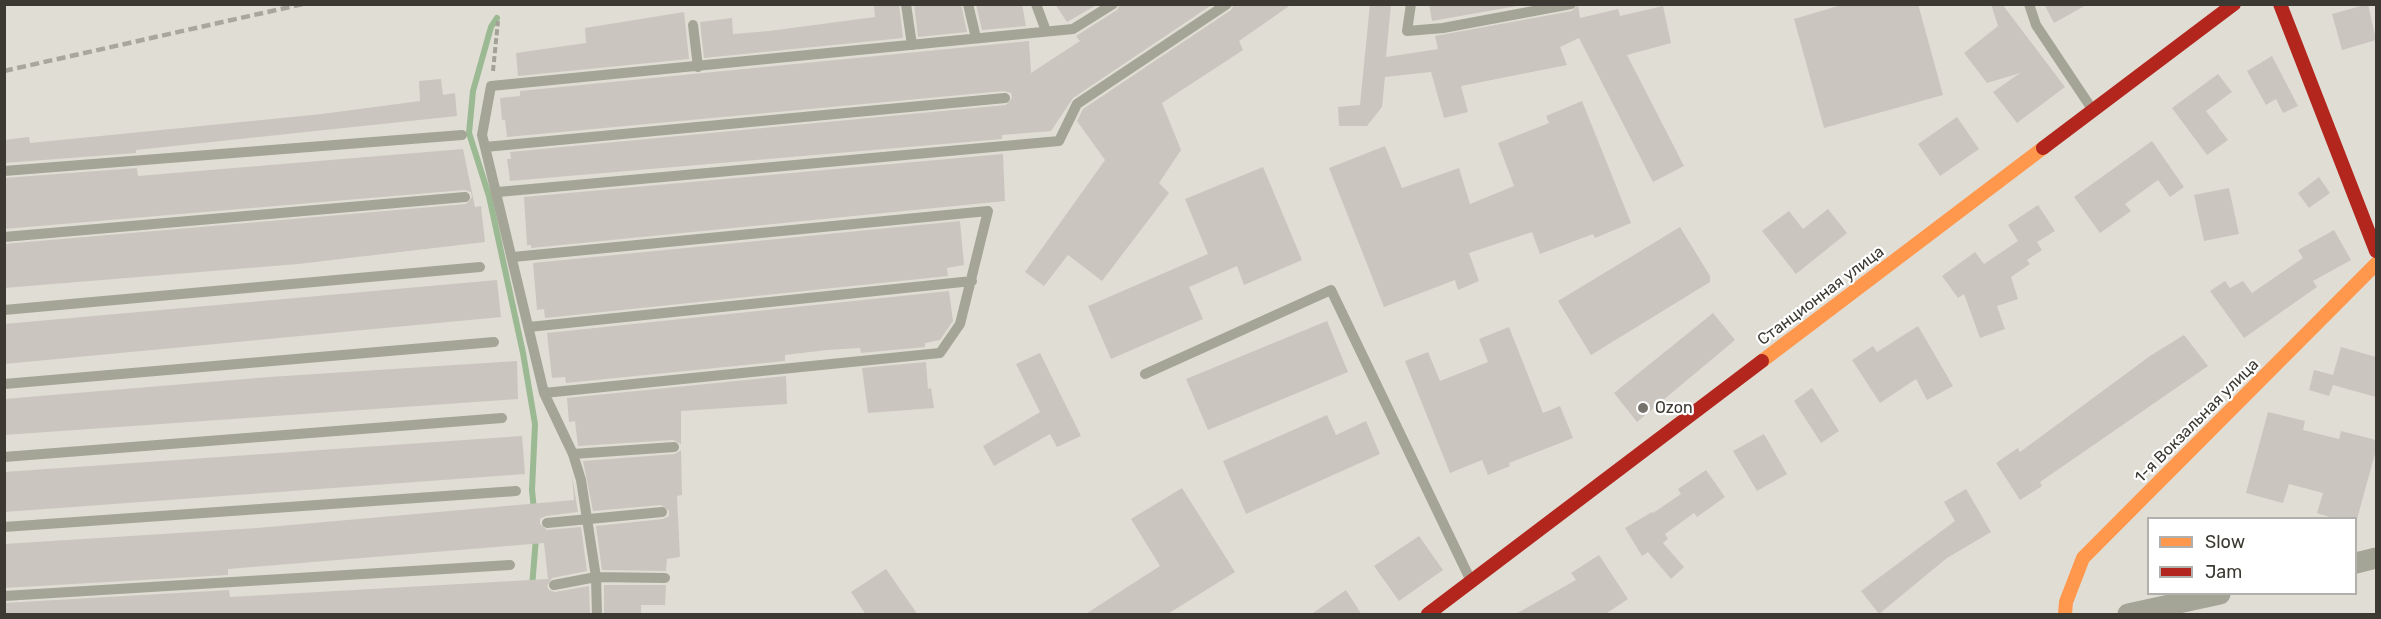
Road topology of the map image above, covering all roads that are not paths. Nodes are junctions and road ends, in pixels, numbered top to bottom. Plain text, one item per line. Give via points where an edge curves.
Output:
1 (906, 4) edge
2 (968, 4) edge
3 (1036, 4) edge
4 (1113, 4) edge
5 (1227, 4) edge
6 (1411, 4) edge
7 (1571, 4) edge
8 (2029, 4) edge
9 (2234, 4) edge
10 (2280, 4) edge
11 (693, 25) dead end
12 (1046, 31) junction
13 (976, 38) junction
14 (912, 45) junction
15 (698, 68) junction
16 (1005, 98) dead end
17 (2093, 110) junction
18 (462, 135) dead end
19 (484, 147) junction
20 (4, 171) edge
21 (498, 192) junction
22 (465, 196) dead end
23 (4, 237) edge
24 (2376, 251) edge
25 (513, 257) junction
26 (2376, 264) edge
27 (480, 267) dead end
28 (972, 281) junction
29 (4, 310) edge
30 (529, 327) junction
31 (494, 342) dead end
32 (1145, 374) dead end
33 (4, 384) edge
34 (544, 393) junction
35 (502, 418) dead end
36 (674, 447) dead end
37 (573, 454) junction
38 (4, 457) edge
39 (516, 491) dead end
40 (662, 512) dead end
41 (586, 519) junction
42 (547, 523) dead end
43 (4, 527) edge
44 (2376, 558) edge
45 (2357, 563) edge
46 (510, 565) dead end
47 (596, 578) junction
48 (665, 578) dead end
49 (1471, 582) junction
50 (555, 585) dead end
51 (2216, 595) edge
52 (4, 596) edge
53 (597, 615) edge
54 (1428, 615) edge
55 (2065, 615) edge
56 (2128, 615) edge

1 - 14 lane
2 - 13 lane
3 - 12 lane
4 - 12 lane via 1073,29
5 - 21 lane via 1077,104 1059,141
6 - 7 lane via 1407,31
8 - 17 lane via 2036,25
9 - 17 street, Станционная улица
10 - 24 street
11 - 15 lane
12 - 13 lane
13 - 14 lane
14 - 15 lane
15 - 19 lane via 491,86 482,135
16 - 19 lane
17 - 49 street, Станционная улица
18 - 20 lane
19 - 21 lane
21 - 25 lane
22 - 23 lane
25 - 28 lane via 988,211
25 - 30 lane
26 - 55 street, 1-я Вокзальная улица via 2083,558
27 - 29 lane
28 - 30 lane
28 - 34 lane via 960,324 940,353
30 - 34 lane
31 - 33 lane
32 - 49 lane via 1331,290
34 - 37 lane
35 - 38 lane
36 - 37 lane
37 - 41 lane
39 - 43 lane
40 - 41 lane
41 - 42 lane
41 - 47 lane
44 - 45 street
46 - 52 lane
47 - 48 lane
47 - 50 lane
47 - 53 lane
49 - 54 street, Станционная улица
51 - 56 street

